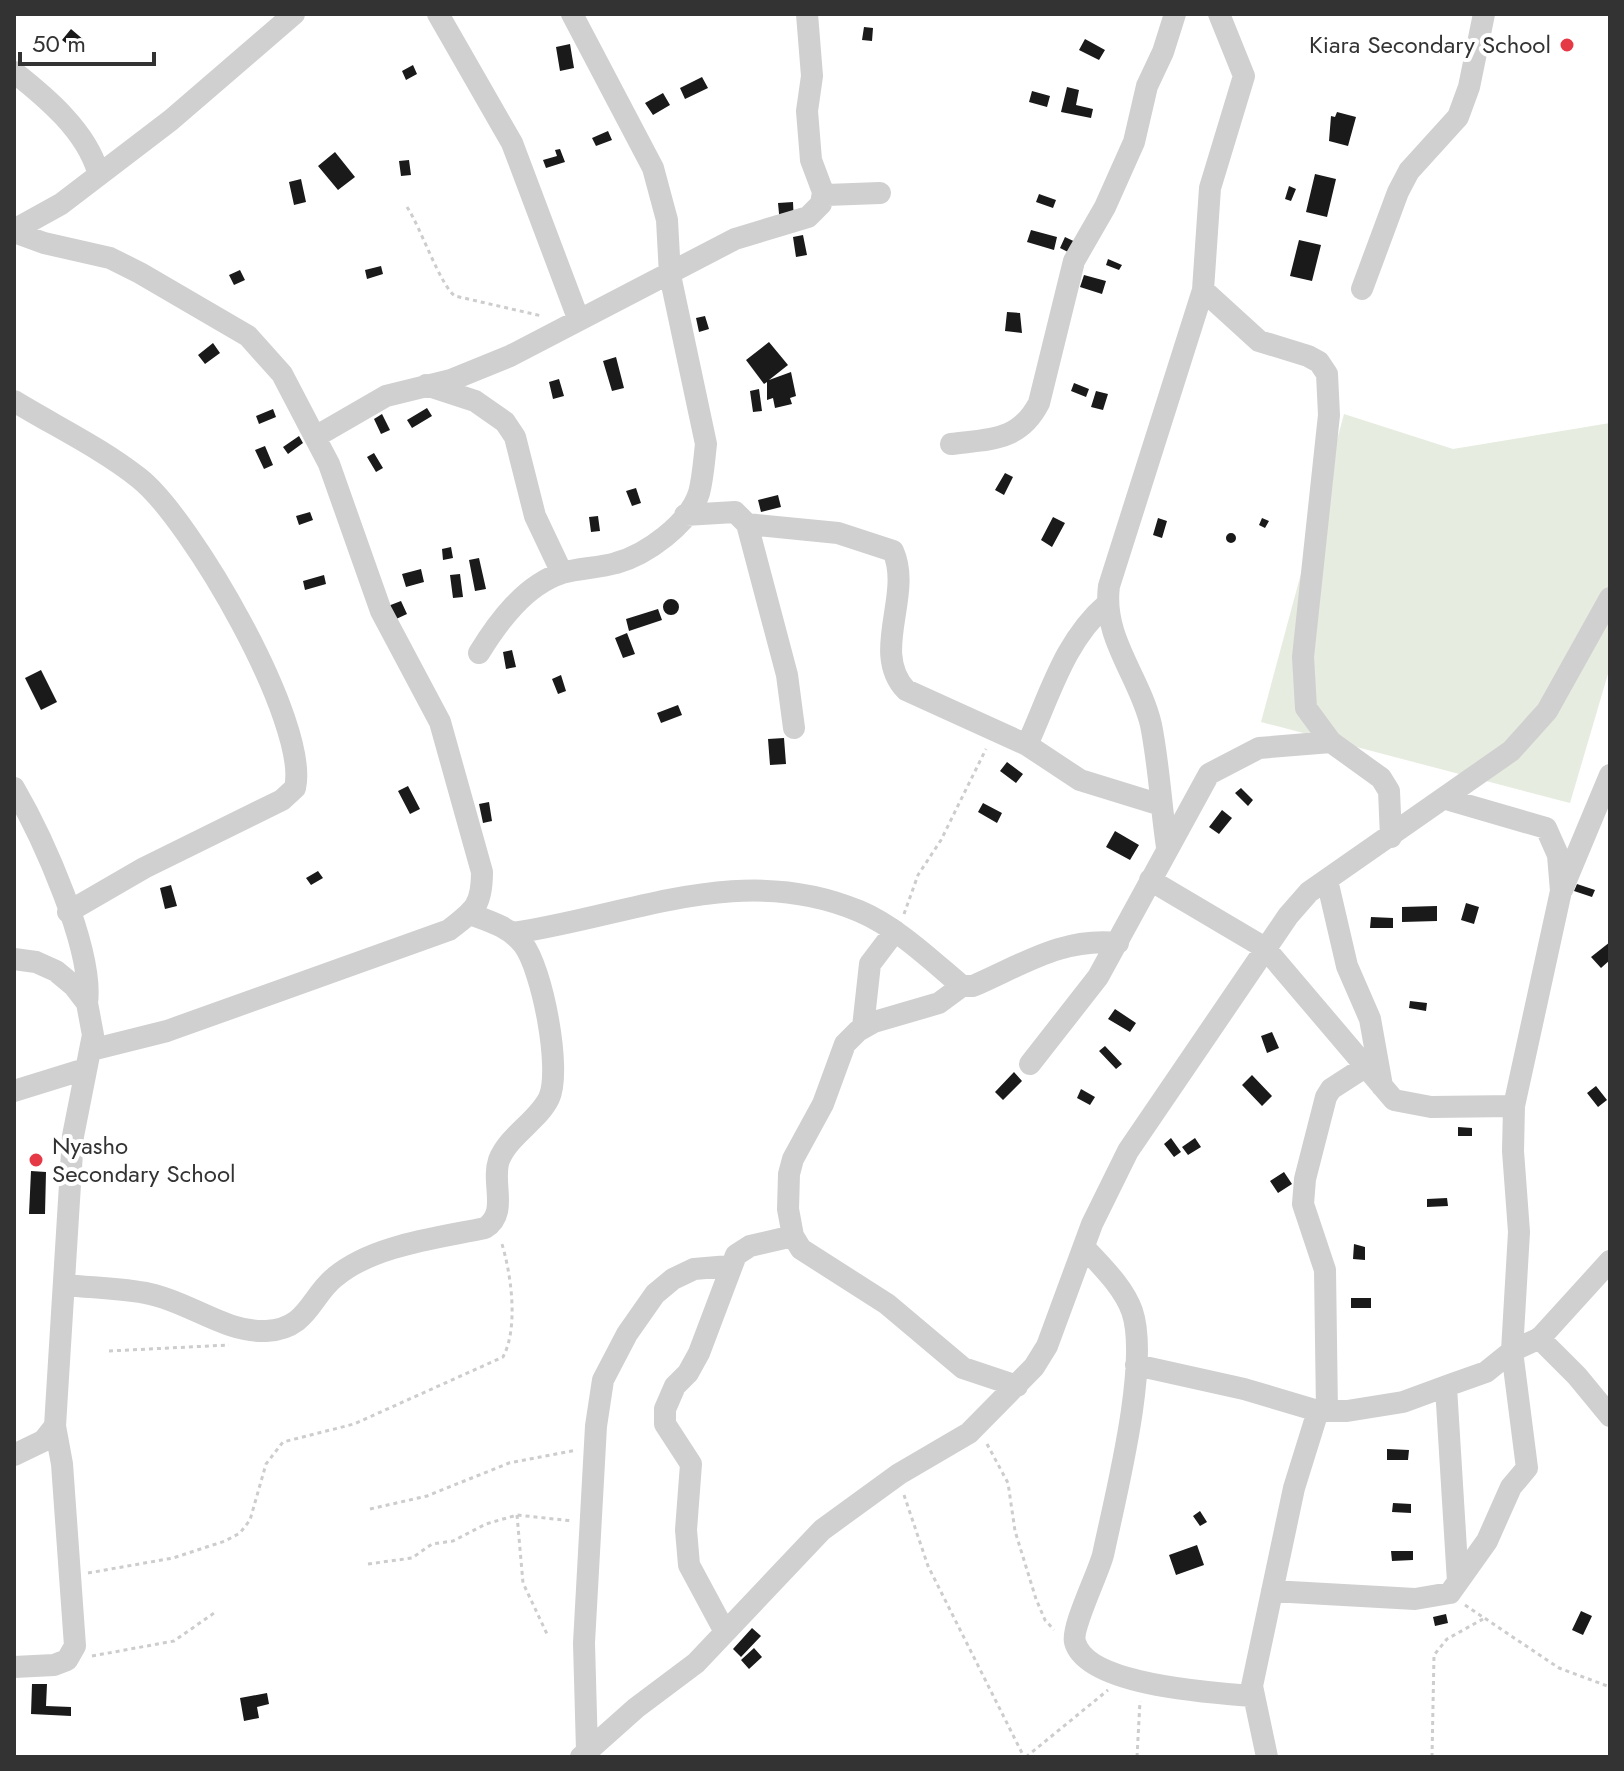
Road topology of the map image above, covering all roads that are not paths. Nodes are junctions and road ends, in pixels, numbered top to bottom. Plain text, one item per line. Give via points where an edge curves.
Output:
1 (294, 14) edge
2 (438, 14) edge
3 (572, 14) edge
4 (807, 14) edge
5 (1175, 14) edge
6 (1219, 14) edge
7 (1484, 14) edge
8 (14, 72) edge
9 (98, 172) junction
10 (880, 193) dead end
11 (823, 199) junction
12 (14, 231) edge
13 (670, 275) junction
14 (1362, 289) dead end
15 (1203, 290) junction
16 (574, 320) junction
17 (424, 385) junction
18 (14, 401) edge
19 (315, 437) junction
20 (951, 444) dead end
21 (685, 515) junction
22 (747, 524) junction
23 (562, 573) junction
24 (1610, 598) edge
25 (1107, 604) junction
26 (479, 653) dead end
27 (794, 728) dead end
28 (1331, 742) junction
29 (1027, 745) junction
30 (1610, 775) edge
31 (14, 788) edge
32 (1446, 799) junction
33 (1161, 805) junction
34 (1391, 837) junction
35 (1167, 847) junction
36 (1150, 880) junction
37 (1327, 880) junction
38 (1561, 891) junction
39 (68, 912) junction
40 (470, 914) junction
41 (895, 931) junction
42 (513, 933) junction
43 (1118, 943) junction
44 (1265, 948) junction
45 (14, 959) edge
46 (962, 986) junction
47 (87, 1003) junction
48 (863, 1027) junction
49 (88, 1060) junction
50 (1030, 1064) dead end
51 (1365, 1067) junction
52 (1383, 1087) junction
53 (14, 1091) edge
54 (1514, 1106) junction
55 (793, 1236) junction
56 (1084, 1247) junction
57 (1610, 1261) edge
58 (729, 1266) junction
59 (65, 1285) junction
60 (1539, 1338) junction
61 (1512, 1351) junction
62 (1136, 1365) junction
63 (1017, 1386) junction
64 (1446, 1387) junction
65 (1322, 1411) junction
66 (1610, 1416) edge
67 (55, 1426) junction
68 (14, 1455) edge
69 (1454, 1588) junction
70 (1272, 1591) junction
71 (725, 1632) junction
72 (14, 1667) edge
73 (1253, 1696) junction
74 (584, 1754) edge
75 (1267, 1757) edge

1 - 9 street via 171,120
2 - 16 street via 512,143
3 - 13 street via 653,168 667,220
4 - 11 street via 811,160
5 - 20 street via 1147,86 1134,142 1074,261 1039,403 1020,430
6 - 15 street via 1244,76 1210,188
7 - 14 street via 1458,117 1409,171
8 - 9 street via 76,130
9 - 12 street via 61,204
10 - 11 street
11 - 13 street via 799,222 735,239
12 - 19 street via 110,258 248,336 282,374
13 - 16 street
13 - 21 street via 706,444 698,496
15 - 25 street
15 - 28 street via 1259,341 1308,356 1327,374 1329,415 1304,680 1306,708
16 - 17 street via 481,369
17 - 19 street via 386,396
17 - 23 street via 475,401 505,422 515,437 535,516
18 - 39 street via 139,478 179,520 246,632 297,758 295,788 282,800
19 - 40 street via 381,611 440,722 482,872 482,898
21 - 22 street via 735,512
21 - 23 street via 639,556
22 - 27 street via 787,675
22 - 29 street via 838,533 893,551 900,571 892,631 898,681 906,690
23 - 26 street via 518,602
24 - 32 street via 1547,711 1511,751
25 - 29 street via 1068,648
25 - 33 street via 1112,631 1150,724
28 - 34 street via 1381,778 1389,791
28 - 35 street via 1259,748 1214,770
29 - 33 street via 1080,780
30 - 38 street
31 - 39 street via 35,824
32 - 34 street
32 - 38 street via 1546,828 1558,855
33 - 35 street
34 - 37 street
35 - 36 street
36 - 43 street
36 - 44 street
37 - 44 street via 1309,892
37 - 52 street via 1347,966 1370,1019
38 - 54 street
39 - 47 street via 85,956
40 - 42 street
40 - 49 street via 449,930
41 - 42 street via 861,911 800,892 738,890 659,900
41 - 46 street
41 - 48 street via 870,964
42 - 59 street via 531,957 555,1079 548,1100 498,1162 494,1222 354,1265 328,1284 305,1315 269,1331 149,1294
43 - 46 street via 1093,940 1054,948 973,986
43 - 50 street
44 - 51 street
44 - 56 street via 1128,1151
45 - 47 street via 56,971
46 - 48 street via 939,1003
47 - 49 street via 93,1035
48 - 55 street via 845,1044 823,1104 793,1159 788,1209
49 - 53 street
49 - 59 street via 73,1136
51 - 52 street
51 - 65 street via 1326,1097 1303,1192 1304,1213 1325,1270
52 - 54 street via 1394,1100 1409,1105
54 - 61 street via 1519,1232
55 - 58 street via 750,1246
55 - 63 street via 801,1249 887,1304 963,1368
56 - 62 street via 1131,1309 1138,1334
56 - 63 street via 1047,1346
57 - 60 street
58 - 71 street via 699,1353 665,1409 665,1424 691,1464 689,1565
58 - 74 street via 694,1269 673,1279 643,1309 603,1380 584,1643
59 - 67 street
60 - 61 street
60 - 66 street
61 - 64 street via 1486,1372
61 - 69 street via 1527,1468
62 - 65 street
62 - 73 street via 1103,1555 1075,1625 1074,1642 1101,1667 1134,1679
63 - 71 street via 969,1433 899,1474 822,1530
64 - 65 street via 1376,1407
64 - 69 street
65 - 70 street via 1294,1488
67 - 68 street via 43,1441
67 - 72 street via 74,1651 54,1665
69 - 70 street via 1415,1599
70 - 73 street
71 - 74 street via 696,1663
73 - 75 street

